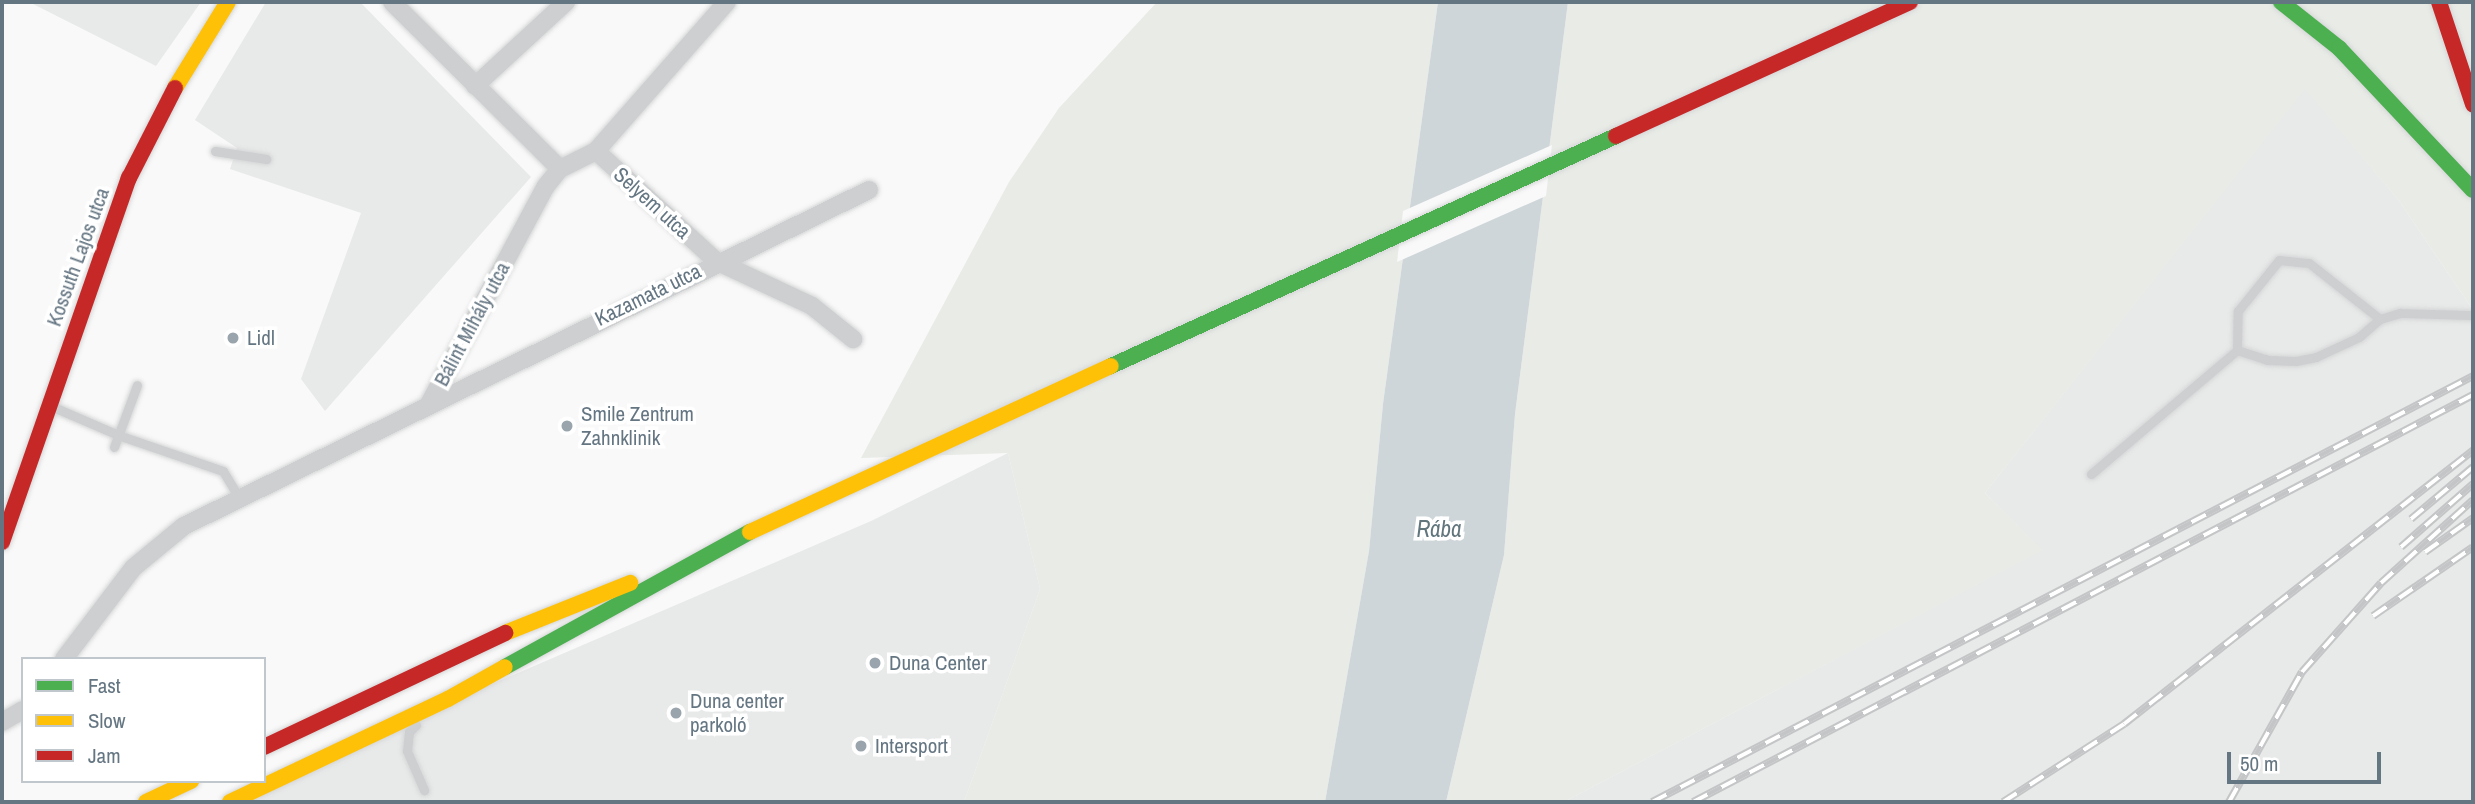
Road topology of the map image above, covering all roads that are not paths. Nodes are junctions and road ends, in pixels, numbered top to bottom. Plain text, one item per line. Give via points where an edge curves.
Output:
1 (228, 2) edge
2 (392, 2) edge
3 (566, 2) edge
4 (727, 2) edge
5 (1910, 2) edge
6 (2281, 2) edge
7 (2440, 2) edge
8 (475, 86) junction
9 (2473, 104) edge
10 (215, 150) dead end
11 (596, 151) junction
12 (266, 159) dead end
13 (560, 169) junction
14 (869, 190) dead end
15 (2473, 190) edge
16 (716, 261) junction
17 (2473, 315) edge
18 (2380, 319) junction
19 (853, 339) dead end
20 (2237, 350) junction
21 (136, 385) dead end
22 (429, 404) junction
23 (51, 406) junction
24 (118, 435) junction
25 (114, 447) dead end
26 (2091, 474) dead end
27 (239, 498) junction
28 (2, 542) edge
29 (708, 553) junction
30 (66, 657) edge
31 (448, 699) junction
32 (21, 711) edge
33 (2, 722) edge
34 (266, 746) edge
35 (187, 783) edge
36 (424, 790) dead end
37 (146, 802) edge
38 (230, 802) edge

1 - 23 main road, Kossuth Lajos utca via 151,128 129,178
2 - 8 street
3 - 8 street
4 - 11 street, Bálint Mihály utca
5 - 29 main road via 1159,340
6 - 15 main road via 2339,48
7 - 9 main road
8 - 13 street
10 - 12 lane
11 - 13 street, Bálint Mihály utca
11 - 16 street, Selyem utca
13 - 22 street, Bálint Mihály utca via 546,186
14 - 16 street, Kazamata utca
16 - 19 street, Selyem utca via 811,306
16 - 22 street, Kazamata utca
17 - 18 lane via 2400,313
18 - 20 lane via 2359,337 2316,358 2267,360
18 - 20 lane via 2309,263 2279,260 2238,312
20 - 26 lane
21 - 24 lane
22 - 27 street, Bálint Mihály utca via 367,440
23 - 24 lane
23 - 28 main road, Kossuth Lajos utca
24 - 25 lane
24 - 27 lane via 223,471
27 - 30 street, Bálint Mihály utca via 184,526 133,568
29 - 31 main road
29 - 34 main road via 546,614
31 - 36 lane via 409,732 407,751
31 - 38 main road
32 - 33 street
35 - 37 main road

